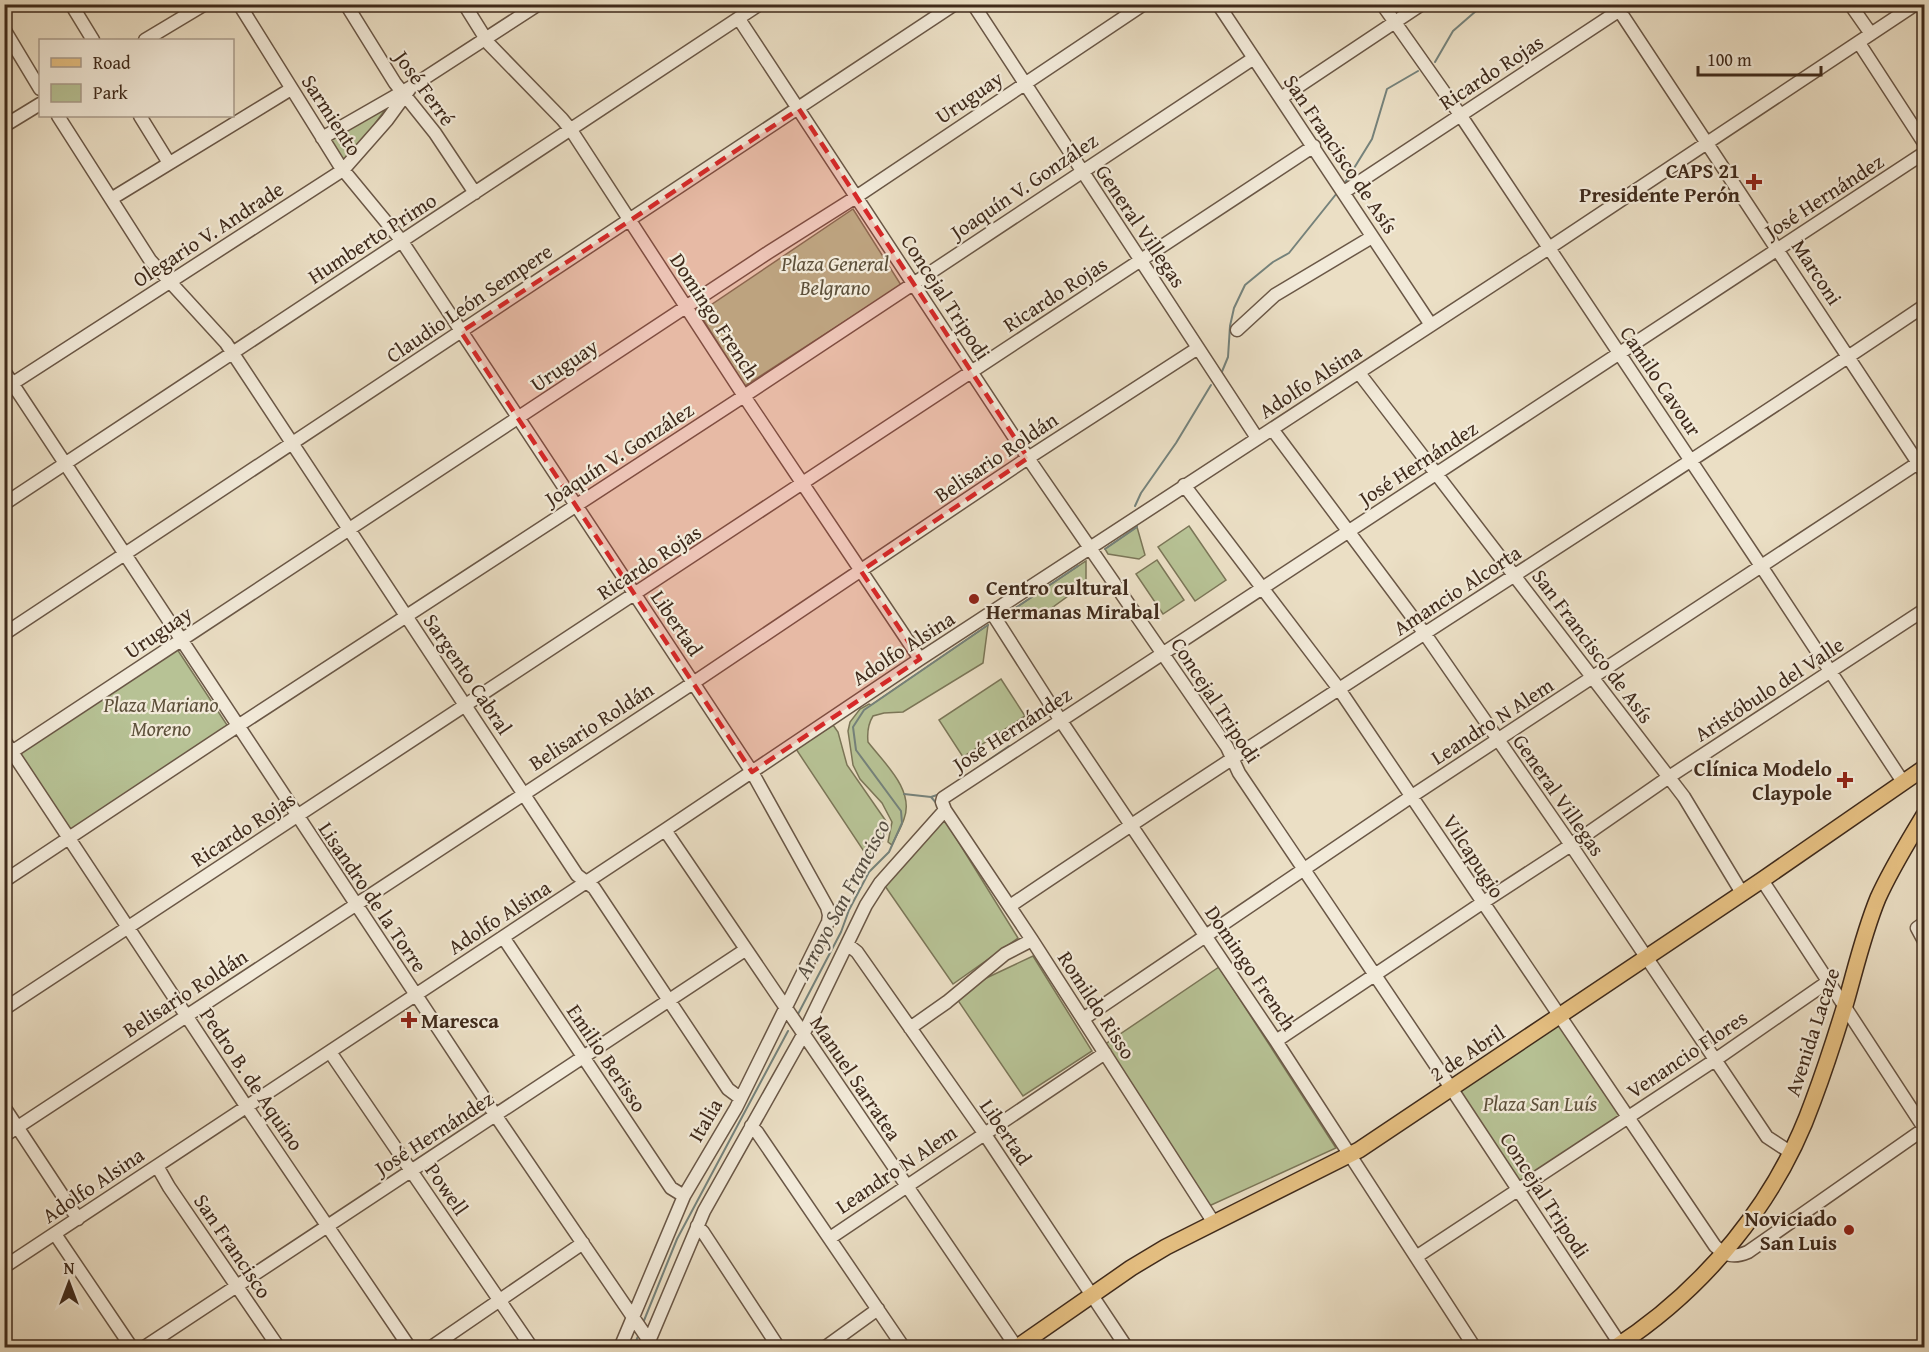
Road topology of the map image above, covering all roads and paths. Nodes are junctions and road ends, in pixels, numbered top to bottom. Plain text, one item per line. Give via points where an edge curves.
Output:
1 (71, 4) edge
2 (205, 4) edge
3 (239, 4) edge
4 (346, 4) edge
5 (464, 4) edge
6 (539, 4) edge
7 (760, 4) edge
8 (955, 4) edge
9 (973, 4) edge
10 (1144, 4) edge
11 (1218, 4) edge
12 (1382, 4) edge
13 (1422, 4) edge
14 (1850, 4) edge
15 (1916, 4) edge
16 (1621, 7) edge
17 (739, 19) junction
18 (1396, 23) junction
19 (4, 29) edge
20 (1871, 34) junction
21 (485, 38) junction
22 (92, 39) edge
23 (147, 39) edge
24 (1859, 43) junction
25 (1254, 58) junction
26 (1024, 84) junction
27 (39, 86) edge
28 (291, 89) junction
29 (405, 92) junction
30 (1281, 98) junction
31 (39, 105) edge
32 (799, 109) junction
33 (1461, 116) junction
34 (59, 117) edge
35 (141, 117) edge
36 (4, 126) edge
37 (571, 130) junction
38 (322, 138) junction
39 (1706, 143) junction
40 (1924, 143) edge
41 (1314, 146) junction
42 (1924, 153) edge
43 (169, 163) junction
44 (343, 170) junction
45 (1081, 171) junction
46 (1342, 189) junction
47 (475, 193) junction
48 (856, 197) junction
49 (111, 199) junction
50 (629, 220) junction
51 (1372, 237) junction
52 (401, 240) junction
53 (1548, 248) junction
54 (1778, 249) junction
55 (1142, 260) junction
56 (170, 282) junction
57 (914, 283) junction
58 (1924, 306) edge
59 (687, 308) junction
60 (1431, 325) junction
61 (1237, 330) dead end
62 (462, 332) junction
63 (1198, 348) junction
64 (233, 353) junction
65 (1621, 354) junction
66 (1848, 357) junction
67 (4, 371) edge
68 (972, 372) junction
69 (1359, 373) junction
70 (8, 386) edge
71 (744, 396) junction
72 (518, 419) junction
73 (1272, 429) junction
74 (1257, 438) junction
75 (292, 444) junction
76 (1028, 458) junction
77 (1691, 460) junction
78 (65, 464) junction
79 (1922, 465) edge
80 (1437, 475) junction
81 (803, 484) junction
82 (1184, 485) junction
83 (4, 504) edge
84 (577, 505) junction
85 (350, 529) junction
86 (1347, 532) junction
87 (1090, 549) junction
88 (124, 555) junction
89 (1761, 566) junction
90 (861, 571) junction
91 (1515, 575) junction
92 (1262, 589) junction
93 (634, 595) junction
94 (1924, 610) edge
95 (992, 613) junction
96 (407, 617) junction
97 (4, 634) edge
98 (1425, 634) junction
99 (181, 640) junction
100 (1164, 654) junction
101 (920, 659) junction
102 (1830, 672) junction
103 (1593, 677) junction
104 (693, 683) junction
105 (1339, 689) junction
106 (465, 706) junction
107 (1061, 721) junction
108 (238, 726) junction
109 (4, 740) edge
110 (1498, 740) junction
111 (8, 755) edge
112 (1233, 759) junction
113 (1924, 768) edge
114 (752, 772) junction
115 (1669, 777) junction
116 (1903, 782) junction
117 (524, 793) junction
118 (1412, 796) junction
119 (945, 810) junction
120 (1924, 815) edge
121 (297, 817) junction
122 (1131, 824) junction
123 (665, 830) junction
124 (69, 838) junction
125 (1571, 845) junction
126 (1305, 869) junction
127 (1762, 880) junction
128 (4, 881) edge
129 (586, 882) junction
130 (1742, 893) junction
131 (1482, 903) junction
132 (356, 904) junction
133 (1010, 906) junction
134 (829, 915) joint
135 (1921, 926) edge
136 (129, 927) junction
137 (1206, 935) junction
138 (503, 938) junction
139 (1032, 940) junction
140 (1924, 941) edge
141 (847, 944) junction
142 (745, 950) junction
143 (1646, 958) junction
144 (1375, 974) junction
145 (1829, 981) junction
146 (415, 995) junction
147 (669, 1001) junction
148 (1845, 1005) junction
149 (4, 1009) edge
150 (788, 1012) junction
151 (186, 1016) junction
152 (1560, 1017) junction
153 (1083, 1019) junction
154 (910, 1028) junction
155 (801, 1032) junction
156 (1276, 1041) junction
157 (330, 1052) junction
158 (1105, 1053) junction
159 (582, 1058) junction
160 (1715, 1060) junction
161 (1451, 1088) junction
162 (740, 1098) junction
163 (246, 1106) junction
164 (4, 1107) edge
165 (496, 1116) junction
166 (1628, 1118) junction
167 (751, 1126) junction
168 (18, 1127) junction
169 (1924, 1129) edge
170 (984, 1133) junction
171 (4, 1136) edge
172 (1790, 1152) junction
173 (1351, 1155) junction
174 (157, 1166) junction
175 (411, 1170) junction
176 (906, 1186) junction
177 (1518, 1190) junction
178 (684, 1196) junction
179 (78, 1219) junction
180 (1214, 1223) junction
181 (326, 1226) junction
182 (697, 1226) junction
183 (55, 1234) junction
184 (830, 1238) junction
185 (583, 1243) junction
186 (1724, 1253) junction
187 (1416, 1257) junction
188 (4, 1267) edge
189 (237, 1287) junction
190 (1092, 1296) junction
191 (500, 1300) junction
192 (878, 1309) junction
193 (636, 1320) junction
194 (649, 1343) edge
195 (1617, 1346) edge
196 (132, 1347) edge
197 (143, 1347) edge
198 (279, 1347) edge
199 (410, 1347) edge
200 (430, 1347) edge
201 (532, 1347) edge
202 (620, 1347) edge
203 (779, 1347) edge
204 (824, 1347) edge
205 (904, 1347) edge
206 (1016, 1347) edge
207 (1127, 1347) edge
208 (1475, 1347) edge

1 - 22 street
2 - 23 street
3 - 28 street, Sarmiento
4 - 29 street, José Ferré
5 - 21 street, Domingo French
6 - 21 street, Olegario V. Andrade
7 - 17 street, Humberto Primo
8 - 32 street, Claudio León Sempere
9 - 26 street, General Villegas
10 - 26 street, Uruguay
11 - 25 street, San Francisco de Asís
12 - 18 street, Camilo Cavour
13 - 18 street
14 - 20 street
15 - 20 street, Adolfo Alsina
16 - 33 street, Ricardo Rojas
16 - 39 street, Marconi
17 - 32 street, Concejal Tripodi
17 - 37 street, Humberto Primo
18 - 30 street
18 - 33 street, Camilo Cavour
19 - 27 street
20 - 24 street, Adolfo Alsina
21 - 29 street, Olegario V. Andrade
21 - 37 street, Domingo French
24 - 39 street, Adolfo Alsina
24 - 40 street
25 - 30 street, San Francisco de Asís
25 - 45 street, Joaquín V. González
26 - 45 street, General Villegas
26 - 48 street, Uruguay
28 - 38 street, Sarmiento
28 - 43 street
29 - 38 street, Olegario V. Andrade
29 - 44 street, Olegario V. Andrade
29 - 47 street, José Ferré
30 - 41 street, San Francisco de Asís
31 - 36 street
32 - 48 street, Concejal Tripodi
32 - 50 street, Claudio León Sempere
33 - 46 street, Ricardo Rojas
33 - 53 street, Camilo Cavour
34 - 49 street, Sargento Cabral
35 - 43 street
37 - 47 street, Humberto Primo
37 - 50 street, Domingo French
38 - 44 street, Sarmiento
39 - 53 street, Adolfo Alsina
39 - 54 street, Marconi
41 - 46 street, San Francisco de Asís
41 - 55 street, Ricardo Rojas
42 - 54 street, José Hernández
43 - 49 street
44 - 52 street, Sarmiento
44 - 56 street, Olegario V. Andrade
45 - 55 street, General Villegas
45 - 57 street, Joaquín V. González
46 - 51 street, San Francisco de Asís
47 - 52 street, Humberto Primo
48 - 57 street, Concejal Tripodi
48 - 59 street, Uruguay
49 - 56 street, Sargento Cabral via 150,260
50 - 59 street, Domingo French
50 - 62 street, Claudio León Sempere
51 - 60 street, San Francisco de Asís
51 - 61 street via 1275,295
52 - 62 street, Libertad
52 - 64 street, Humberto Primo
53 - 60 street, Adolfo Alsina
53 - 65 street, Camilo Cavour
54 - 65 street, José Hernández
54 - 66 street, Marconi
55 - 63 street, General Villegas
55 - 68 street, Ricardo Rojas
56 - 64 street, Sargento Cabral
56 - 70 street, Olegario V. Andrade
57 - 68 street, Concejal Tripodi
57 - 71 street, Joaquín V. González
58 - 66 street, Amancio Alcorta
59 - 71 street, Domingo French
59 - 72 street, Uruguay
60 - 69 street, Adolfo Alsina
62 - 72 street, Libertad
62 - 75 street, Claudio León Sempere
63 - 74 street, General Villegas
63 - 76 street, Belisario Roldán
64 - 75 street, Sargento Cabral
64 - 78 street, Humberto Primo
65 - 77 street, Camilo Cavour
65 - 80 street, José Hernández
66 - 77 street, Amancio Alcorta
66 - 79 street, Marconi
67 - 70 street, Lisandro de la Torre
68 - 76 street, Concejal Tripodi
68 - 81 street, Ricardo Rojas
69 - 73 street, Adolfo Alsina
69 - 80 street, San Francisco de Asís
70 - 78 street, Lisandro de la Torre
71 - 81 street, Domingo French
71 - 84 street, Joaquín V. González
72 - 84 street, Libertad
72 - 85 street, Uruguay
73 - 74 street, Adolfo Alsina
73 - 86 street, General Villegas
74 - 82 street, Adolfo Alsina
75 - 85 street, Sargento Cabral
75 - 88 street, Claudio León Sempere
76 - 87 street, Concejal Tripodi
76 - 90 street, Belisario Roldán
77 - 89 street, Camilo Cavour
77 - 91 street, Amancio Alcorta
78 - 83 street, Humberto Primo
78 - 88 street, Lisandro de la Torre
79 - 89 street, Leandro N Alem
80 - 86 street, José Hernández
80 - 91 street, San Francisco de Asís
81 - 90 street, Domingo French
81 - 93 street, Ricardo Rojas
82 - 87 street, Adolfo Alsina
82 - 92 street, Vilcapugio
84 - 93 street, Libertad
84 - 96 street, Joaquín V. González
85 - 96 street, Sargento Cabral
85 - 99 street, Uruguay
86 - 92 street, José Hernández
86 - 98 street, General Villegas
87 - 95 street, Adolfo Alsina
87 - 100 street, Concejal Tripodi
88 - 97 street, Claudio León Sempere
88 - 99 street, Lisandro de la Torre
89 - 102 street, Camilo Cavour
89 - 103 street, Leandro N Alem
90 - 101 street, Domingo French
90 - 104 street, Belisario Roldán
91 - 98 street, Amancio Alcorta
91 - 103 street, San Francisco de Asís
92 - 100 street, José Hernández
92 - 105 street, Vilcapugio
93 - 104 street, Libertad
93 - 106 street, Ricardo Rojas
94 - 102 street, Aristóbulo del Valle
95 - 101 street, Adolfo Alsina
95 - 107 street, Domingo French
96 - 106 street, Sargento Cabral
96 - 108 street, Joaquín V. González
98 - 105 street, Amancio Alcorta
98 - 110 street, General Villegas
99 - 108 street, Lisandro de la Torre
99 - 111 street, Uruguay
100 - 107 street, José Hernández
100 - 112 street, Concejal Tripodi
101 - 114 street, Adolfo Alsina
102 - 115 street, Aristóbulo del Valle
102 - 116 street, Camilo Cavour
103 - 110 street, Leandro N Alem
103 - 115 street, San Francisco de Asís
104 - 114 street, Libertad
104 - 117 street, Belisario Roldán
105 - 112 street, Amancio Alcorta
105 - 118 street, Vilcapugio
106 - 117 street, Sargento Cabral
106 - 121 street, Ricardo Rojas
107 - 119 street, José Hernández via 947,795 942,802
107 - 122 street, Domingo French
108 - 121 street, Lisandro de la Torre
108 - 124 street, Joaquín V. González
109 - 111 street, Pedro B. de Aquino
110 - 118 street, Leandro N Alem
110 - 125 street, General Villegas
111 - 124 street, Pedro B. de Aquino
112 - 122 street, Amancio Alcorta
112 - 126 street, Concejal Tripodi
113 - 116 main road, 2 de Abril
114 - 123 street, Adolfo Alsina
114 - 134 street, Libertad
115 - 125 street, Aristóbulo del Valle
115 - 130 street, San Francisco de Asís
116 - 127 main road, 2 de Abril
117 - 129 street, Sargento Cabral via 577,875
117 - 132 street, Belisario Roldán
118 - 126 street, Leandro N Alem
118 - 131 street, Vilcapugio
119 - 133 street, Romildo Risso
119 - 141 street, José Hernández via 876,889
120 - 148 main road, Avenida Lacaze via 1878,898
121 - 132 street, Lisandro de la Torre
121 - 136 street, Ricardo Rojas
122 - 133 street, Amancio Alcorta
122 - 137 street, Domingo French
123 - 129 street, Adolfo Alsina
123 - 142 street, Manuel Sarratea
124 - 128 street, Joaquín V. González
124 - 136 street, Pedro B. de Aquino
125 - 131 street, Aristóbulo del Valle
125 - 143 street, General Villegas
126 - 137 street, Leandro N Alem
126 - 144 street, Concejal Tripodi
127 - 130 main road, 2 de Abril
127 - 145 street
129 - 138 street, Adolfo Alsina
129 - 147 street, Sargento Cabral via 594,888
130 - 143 main road, 2 de Abril
131 - 144 street, Aristóbulo del Valle
131 - 152 street, Vilcapugio
132 - 146 street, Lisandro de la Torre
132 - 151 street, Belisario Roldán
133 - 139 street, Romildo Risso
134 - 150 street, Italia
135 - 140 street
136 - 149 street, Ricardo Rojas
136 - 151 street, Pedro B. de Aquino
137 - 153 street, Leandro N Alem
137 - 156 street, Domingo French
138 - 146 street, Adolfo Alsina
138 - 159 street, Emilio Berisso
139 - 153 street, Romildo Risso
139 - 154 street via 1005,954
141 - 154 street, Libertad via 857,952
141 - 155 street, Italia
142 - 147 street, José Hernández
142 - 150 street, Manuel Sarratea
143 - 152 main road, 2 de Abril
143 - 160 street, General Villegas
144 - 156 street, Aristóbulo del Valle
144 - 161 street, Concejal Tripodi
145 - 148 street
145 - 160 street, Venancio Flores
146 - 157 street, Adolfo Alsina
146 - 165 street, Lisandro de la Torre
147 - 159 street, José Hernández
147 - 162 street, Sargento Cabral via 728,1089
148 - 169 street
148 - 172 main road, Avenida Lacaze via 1813,1102
150 - 155 street, Manuel Sarratea
150 - 162 street, Italia
151 - 163 street, Pedro B. de Aquino
151 - 168 street, Belisario Roldán
152 - 161 main road, 2 de Abril
152 - 166 street, Vilcapugio
153 - 158 street, Romildo Risso
154 - 170 street, Libertad
155 - 167 street, Italia
155 - 176 street, Manuel Sarratea
156 - 173 street, Domingo French
157 - 163 street, Adolfo Alsina
157 - 175 street, Powell
158 - 170 street, Leandro N Alem
158 - 180 street, Romildo Risso
159 - 165 street, José Hernández
159 - 178 street, Emilio Berisso via 671,1188
160 - 166 street, Venancio Flores
160 - 172 street, General Villegas via 1771,1142
161 - 173 main road, 2 de Abril
161 - 177 street, Concejal Tripodi
162 - 178 street, Italia
163 - 174 street, Adolfo Alsina
163 - 181 street, Pedro B. de Aquino
164 - 168 street
165 - 175 street, José Hernández
165 - 185 street, Lisandro de la Torre
166 - 177 street, Venancio Flores
166 - 186 street, Vilcapugio via 1709,1239
167 - 182 street, Italia
167 - 184 street
168 - 171 street, Belisario Roldán
168 - 179 street
169 - 186 street via 1748,1252 1738,1256
170 - 176 street, Leandro N Alem
170 - 190 street, Libertad
172 - 186 main road, Avenida Lacaze via 1760,1204
173 - 180 main road, 2 de Abril
173 - 187 street, Domingo French
174 - 179 street, Adolfo Alsina
174 - 189 street, San Francisco
175 - 181 street, José Hernández
175 - 191 street, Powell
176 - 184 street, Leandro N Alem
176 - 206 street, Manuel Sarratea
177 - 187 street, Venancio Flores
177 - 195 street, Concejal Tripodi
178 - 193 street, Italia
179 - 183 street, Adolfo Alsina
180 - 190 main road, 2 de Abril via 1138,1263
181 - 189 street, José Hernández
181 - 199 street, Pedro B. de Aquino
182 - 194 street, Italia
182 - 203 street
183 - 188 street, Adolfo Alsina
183 - 196 street
184 - 192 street
185 - 191 street
185 - 193 street, Lisandro de la Torre
186 - 195 main road, Avenida Lacaze via 1666,1310
187 - 208 street, Domingo French
189 - 197 street, José Hernández
189 - 198 street, San Francisco
190 - 206 main road, 2 de Abril
190 - 207 street, Libertad
191 - 200 street
191 - 201 street, Powell
192 - 204 street
192 - 205 street
193 - 194 street, Lisandro de la Torre
193 - 202 street, Italia

